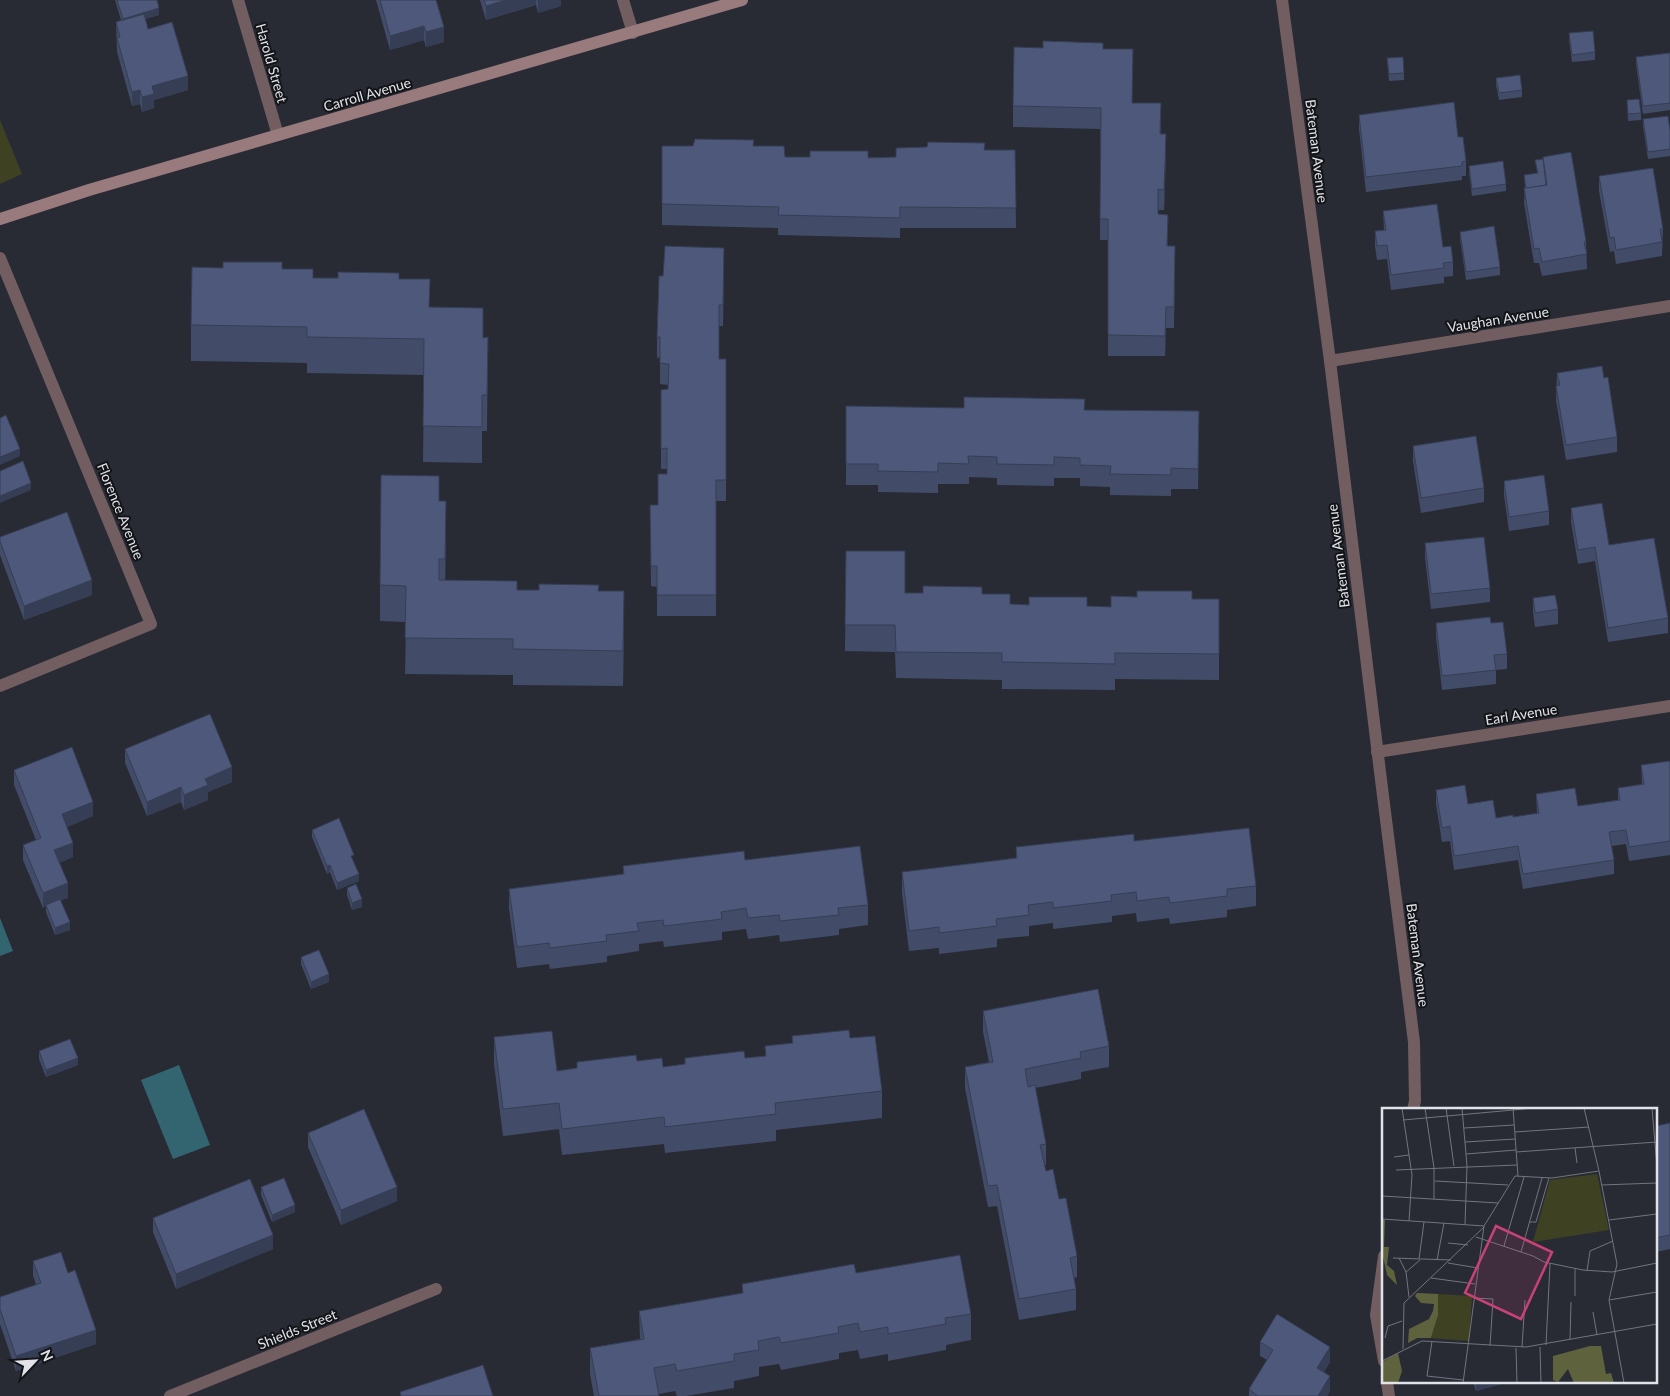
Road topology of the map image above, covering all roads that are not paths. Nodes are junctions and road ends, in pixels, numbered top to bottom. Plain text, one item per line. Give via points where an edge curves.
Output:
1 (238, 0) edge
2 (623, 0) edge
3 (742, 0) edge
4 (1282, 0) edge
5 (633, 33) junction
6 (278, 135) junction
7 (0, 218) edge
8 (0, 258) edge
9 (1670, 306) edge
10 (1330, 361) junction
11 (0, 686) edge
12 (1670, 706) edge
13 (1378, 752) junction
14 (1413, 1108) edge
15 (1382, 1271) edge
16 (436, 1289) dead end
17 (1382, 1350) edge
18 (170, 1396) edge

1 - 6 street, Harold Street
2 - 5 street
3 - 5 street, Carroll Avenue
4 - 10 street, Bateman Avenue
5 - 6 street, Carroll Avenue
6 - 7 street, Carroll Avenue
8 - 11 street, Florence Avenue via 151,624
9 - 10 street, Vaughan Avenue
10 - 13 street, Bateman Avenue
12 - 13 street, Earl Avenue
13 - 14 street, Bateman Avenue via 1414,1042
15 - 17 street via 1376,1315
16 - 18 street, Shields Street

